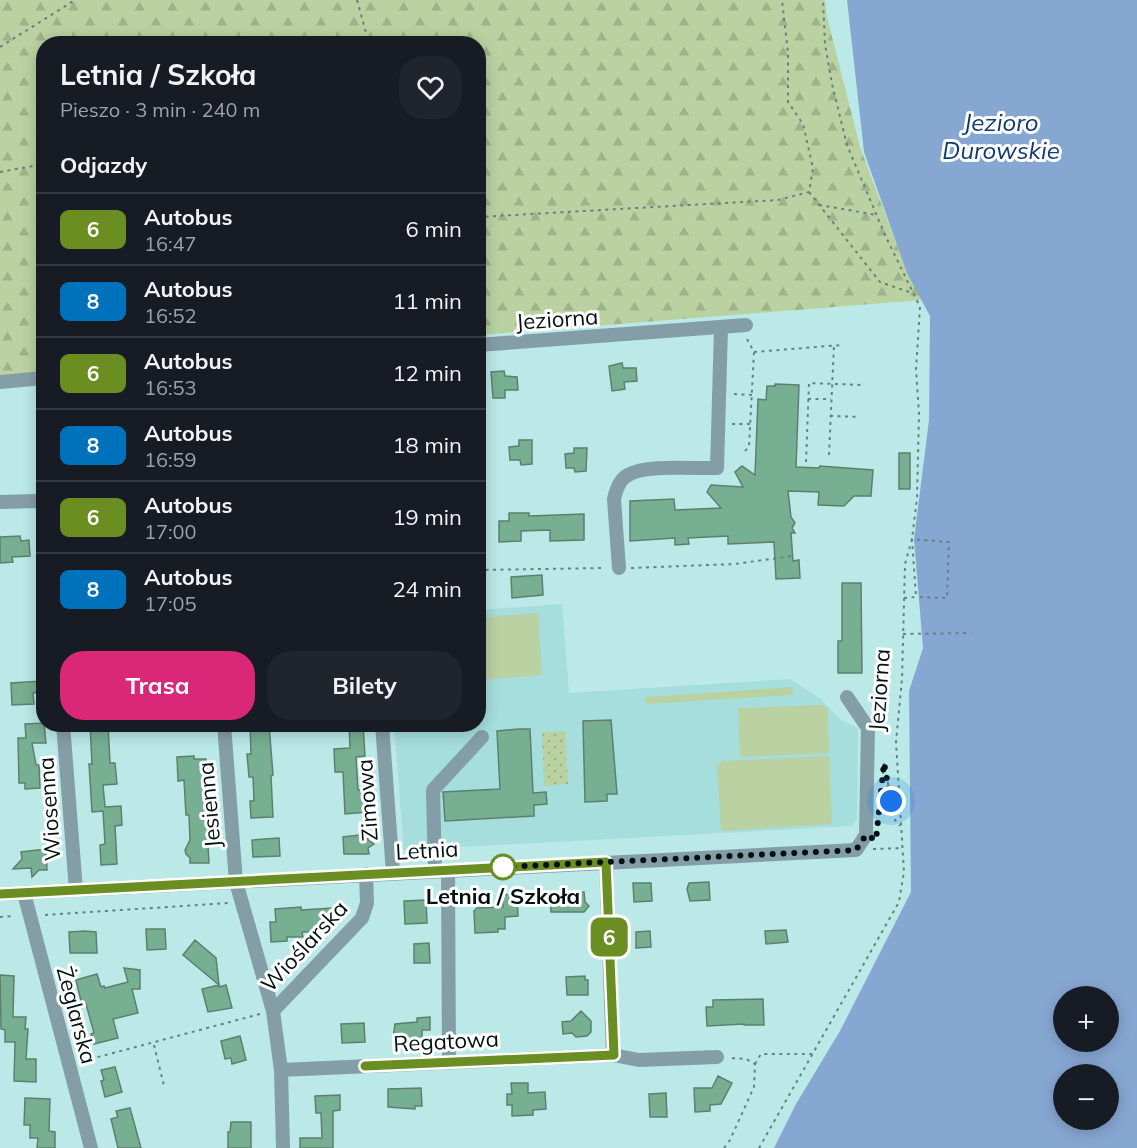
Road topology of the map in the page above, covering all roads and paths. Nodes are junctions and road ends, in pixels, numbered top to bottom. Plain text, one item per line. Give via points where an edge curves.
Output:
1 (75, 0) edge
2 (357, 0) edge
3 (782, 0) edge
4 (823, 0) edge
5 (367, 36) edge
6 (0, 47) edge
7 (36, 165) edge
8 (0, 172) edge
9 (809, 192) junction
10 (819, 204) junction
11 (877, 215) junction
12 (486, 217) edge
13 (912, 293) junction
14 (743, 326) joint
15 (721, 328) junction
16 (486, 344) edge
17 (834, 345) junction
18 (841, 345) dead end
19 (754, 352) junction
20 (36, 379) edge
21 (0, 382) edge
22 (832, 383) junction
23 (863, 385) dead end
24 (719, 394) junction
25 (752, 395) junction
26 (808, 399) junction
27 (831, 399) junction
28 (830, 416) junction
29 (860, 417) dead end
30 (719, 423) junction
31 (750, 424) junction
32 (745, 451) dead end
33 (829, 455) dead end
34 (806, 462) dead end
35 (0, 502) edge
36 (36, 502) edge
37 (912, 539) junction
38 (792, 556) dead end
39 (619, 568) junction
40 (486, 570) edge
41 (916, 597) junction
42 (904, 598) junction
43 (971, 633) dead end
44 (903, 634) junction
45 (847, 697) dead end
46 (64, 732) edge
47 (225, 732) edge
48 (383, 732) edge
49 (482, 737) dead end
50 (882, 785) dead end
51 (901, 826) junction
52 (903, 848) junction
53 (876, 849) dead end
54 (606, 862) junction
55 (442, 871) junction
56 (393, 873) junction
57 (366, 874) junction
58 (236, 882) junction
59 (76, 890) junction
60 (24, 892) junction
61 (0, 894) edge
62 (241, 900) junction
63 (30, 916) junction
64 (0, 917) edge
65 (273, 1011) junction
66 (154, 1044) junction
67 (813, 1054) junction
68 (614, 1055) junction
69 (717, 1057) joint
70 (449, 1062) junction
71 (69, 1065) junction
72 (755, 1065) junction
73 (281, 1070) junction
74 (164, 1086) dead end
75 (91, 1148) edge
76 (283, 1148) edge
77 (724, 1148) edge
78 (759, 1148) edge

1 - 6 path
2 - 5 path
3 - 9 path via 788,102 802,124 813,168
4 - 11 path via 825,44 834,94 847,145
7 - 8 path
9 - 10 path
9 - 12 path via 778,200
10 - 11 path
10 - 13 path via 880,282
11 - 13 path
13 - 37 path, Jeziorna via 920,307 916,369 917,498
14 - 15 street, Jeziorna
14 - 19 path
15 - 16 street, Jeziorna
15 - 24 street
17 - 18 path
17 - 19 path
17 - 22 path
19 - 25 path
20 - 21 street
22 - 23 path
22 - 26 path via 808,383
22 - 27 path
24 - 25 path
24 - 30 street
25 - 31 path
26 - 27 path
26 - 34 path
27 - 28 path
28 - 29 path
28 - 33 path
30 - 31 path
30 - 39 street via 717,468 641,469 626,475 617,488 614,499
31 - 32 path via 749,447
35 - 36 street
37 - 41 path
37 - 41 path via 949,542 947,598
37 - 42 path, Jeziorna via 905,564
38 - 39 path via 735,564
39 - 40 path
41 - 42 path
42 - 44 path, Jeziorna
43 - 44 path
44 - 51 path, Jeziorna via 896,742
45 - 54 street, Letnia via 868,728 866,835 856,850
46 - 59 street, Wiosenna
47 - 58 street, Jesienna
48 - 56 street, Zimowa
49 - 55 street via 433,790
50 - 51 path via 884,763 895,820
51 - 52 path, Jeziorna
52 - 53 path
52 - 67 path, Jeziorna via 899,902
54 - 55 street, Letnia
54 - 68 street
55 - 56 street, Letnia
55 - 70 street
56 - 57 street, Letnia
57 - 58 street, Letnia
57 - 65 street, Wioślarska via 367,903 362,918
58 - 59 street, Letnia
58 - 62 street, Wioślarska
59 - 60 street, Letnia
60 - 61 street, Letnia
60 - 63 street, Żeglarska
62 - 63 path
62 - 65 street, Wioślarska
63 - 64 path
63 - 71 street, Żeglarska
65 - 66 path
65 - 73 street, Wioślarska
66 - 71 path
66 - 74 path
67 - 72 path via 761,1054
67 - 78 path, Jeziorna
68 - 69 street, Regatowa via 639,1060
68 - 70 street, Regatowa
69 - 72 path via 746,1059
70 - 73 street, Regatowa
71 - 75 street, Żeglarska
72 - 77 path via 753,1087
73 - 76 street, Wioślarska

